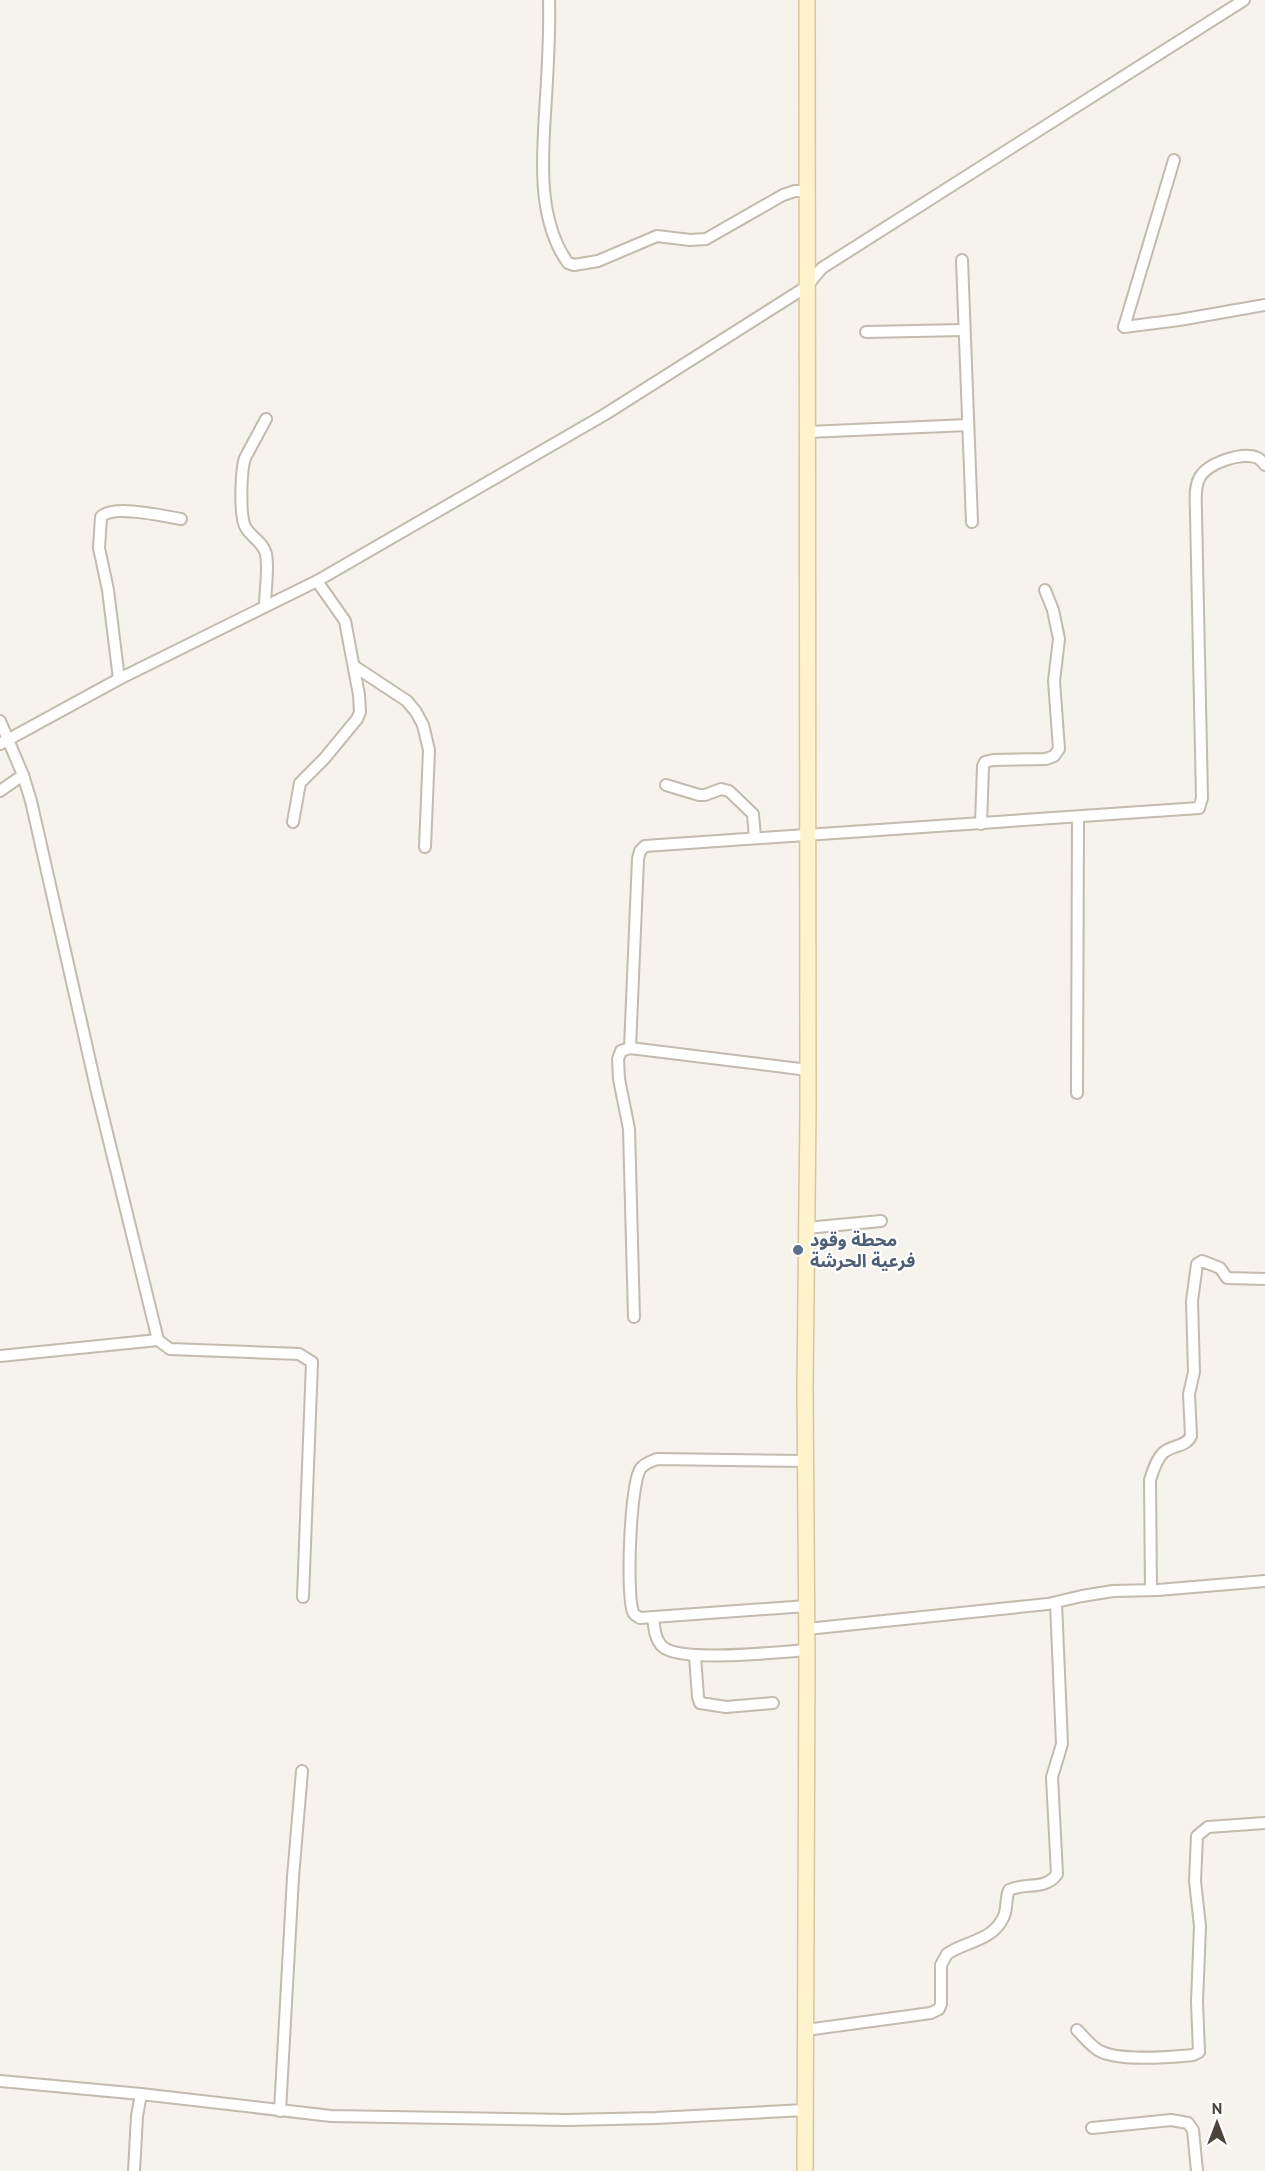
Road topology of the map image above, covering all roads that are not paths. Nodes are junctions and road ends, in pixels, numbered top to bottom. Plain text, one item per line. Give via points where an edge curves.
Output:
1 (549, 0) edge
2 (807, 0) edge
3 (1244, 0) edge
4 (1174, 159) dead end
5 (807, 190) junction
6 (962, 260) dead end
7 (806, 287) junction
8 (1265, 305) edge
9 (963, 330) junction
10 (866, 332) dead end
11 (266, 419) dead end
12 (968, 425) junction
13 (808, 432) junction
14 (1265, 465) edge
15 (181, 519) dead end
16 (972, 522) dead end
17 (317, 581) junction
18 (1045, 590) dead end
19 (265, 606) junction
20 (354, 666) junction
21 (119, 679) junction
22 (0, 721) edge
23 (4, 742) edge
24 (23, 775) junction
25 (666, 785) dead end
26 (0, 791) edge
27 (1078, 818) junction
28 (293, 822) dead end
29 (981, 824) junction
30 (807, 834) junction
31 (755, 837) junction
32 (425, 847) dead end
33 (630, 1048) junction
34 (808, 1070) junction
35 (1077, 1093) dead end
36 (881, 1221) dead end
37 (806, 1228) junction
38 (1265, 1279) edge
39 (634, 1317) dead end
40 (158, 1340) junction
41 (0, 1356) edge
42 (806, 1461) junction
43 (1265, 1581) edge
44 (1151, 1590) junction
45 (303, 1597) dead end
46 (1056, 1603) junction
47 (807, 1606) junction
48 (653, 1617) junction
49 (807, 1629) junction
50 (807, 1650) junction
51 (695, 1656) junction
52 (772, 1703) dead end
53 (302, 1771) dead end
54 (1265, 1823) edge
55 (806, 2030) junction
56 (1077, 2030) dead end
57 (0, 2081) edge
58 (141, 2094) junction
59 (805, 2110) junction
60 (280, 2111) junction
61 (1092, 2128) dead end
62 (134, 2171) edge
63 (805, 2171) edge
64 (1197, 2171) edge

1 - 5 street via 542,172 553,231 568,263 598,261 657,236 706,239 788,193
2 - 5 street
3 - 7 street via 822,268
4 - 8 street via 1124,327
5 - 7 street
6 - 9 street
7 - 13 street
7 - 17 street via 604,415
9 - 10 street
9 - 12 street
11 - 19 street via 245,458 242,490 244,525 265,552
12 - 13 street
12 - 16 street
13 - 30 street
14 - 27 street via 1258,458 1229,458 1208,469 1198,482 1201,805 1195,810
15 - 21 street via 123,511 107,512 101,517 99,548
17 - 19 street
17 - 20 street via 345,621
18 - 29 street via 1059,639 1054,681 1059,749 1046,759 985,762
19 - 21 street
20 - 28 street via 359,715 300,783
20 - 32 street via 407,701 423,725 429,750
21 - 23 street
22 - 23 street
23 - 24 street
24 - 26 street
24 - 40 street
25 - 31 street via 699,795 729,790 751,811
27 - 29 street
27 - 35 street
29 - 30 street
30 - 31 street
30 - 34 street
31 - 33 street via 649,844 640,851
33 - 34 street
33 - 39 street via 620,1053 618,1069 629,1129
34 - 37 street
36 - 37 street
37 - 42 street
38 - 44 street via 1227,1278 1220,1268 1202,1261 1197,1264 1192,1301 1191,1436 1188,1442 1163,1454 1150,1480
40 - 41 street
40 - 45 street via 170,1349 299,1354 312,1362
42 - 47 street
42 - 48 street via 657,1459 642,1468 632,1513 631,1593 634,1614 640,1618
43 - 44 street
44 - 46 street via 1113,1591
46 - 49 street
46 - 55 street via 1062,1744 1052,1777 1056,1874 1046,1884 1009,1890 1003,1918 995,1929 947,1954 941,1965 939,2009
47 - 48 street
47 - 49 street
48 - 51 street via 662,1647
49 - 50 street
50 - 51 street
50 - 55 street
51 - 52 street via 700,1703 726,1707
53 - 60 street
54 - 56 street via 1208,1827 1197,1836 1198,2052 1148,2058 1115,2055 1098,2050
55 - 59 street
57 - 58 street
58 - 60 street
58 - 62 street
59 - 60 street via 567,2120 331,2116
59 - 63 street
61 - 64 street via 1171,2120 1188,2123 1193,2130

